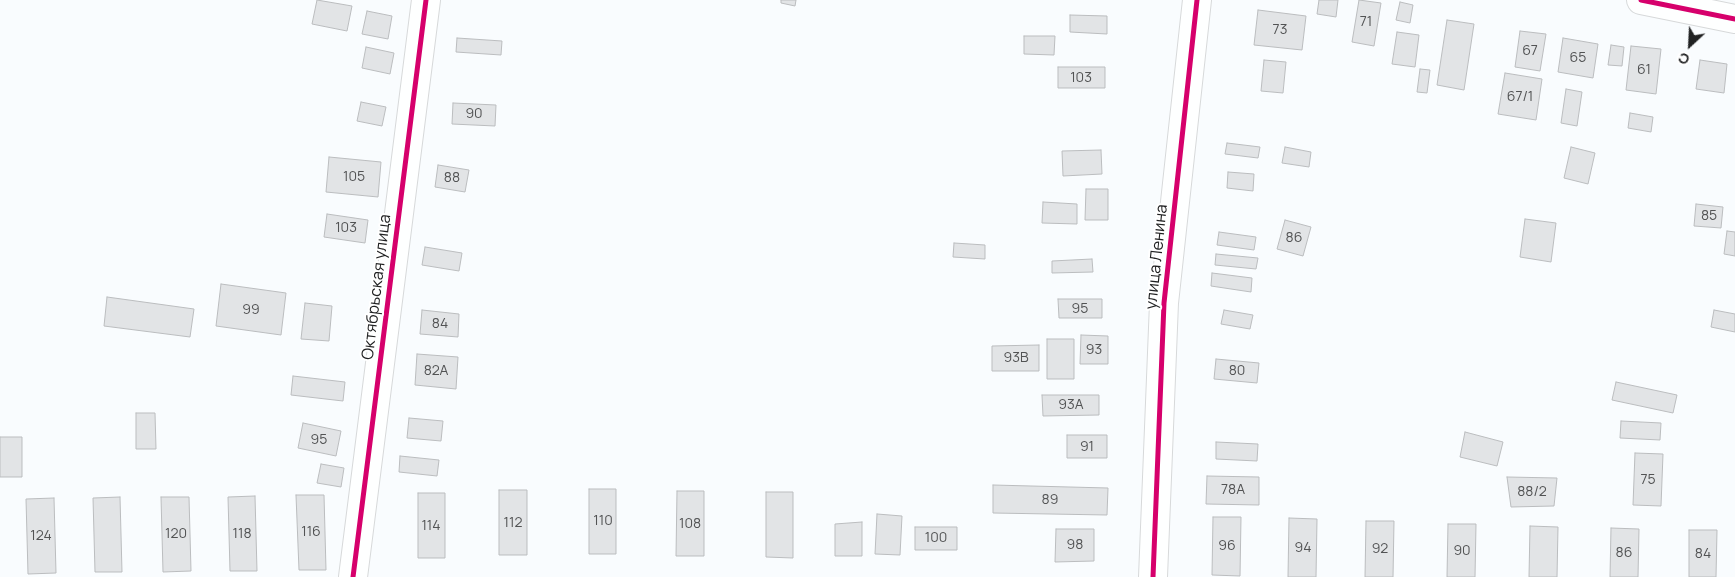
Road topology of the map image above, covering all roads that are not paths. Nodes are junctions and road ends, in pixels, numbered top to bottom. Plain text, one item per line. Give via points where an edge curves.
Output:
1 (426, 0) edge
2 (1197, 0) edge
3 (1641, 0) edge
4 (1735, 19) edge
5 (354, 577) edge
6 (1154, 577) edge

1 - 5 street, Октябрьская улица
2 - 6 street, улица Ленина via 1164,304
3 - 4 street

